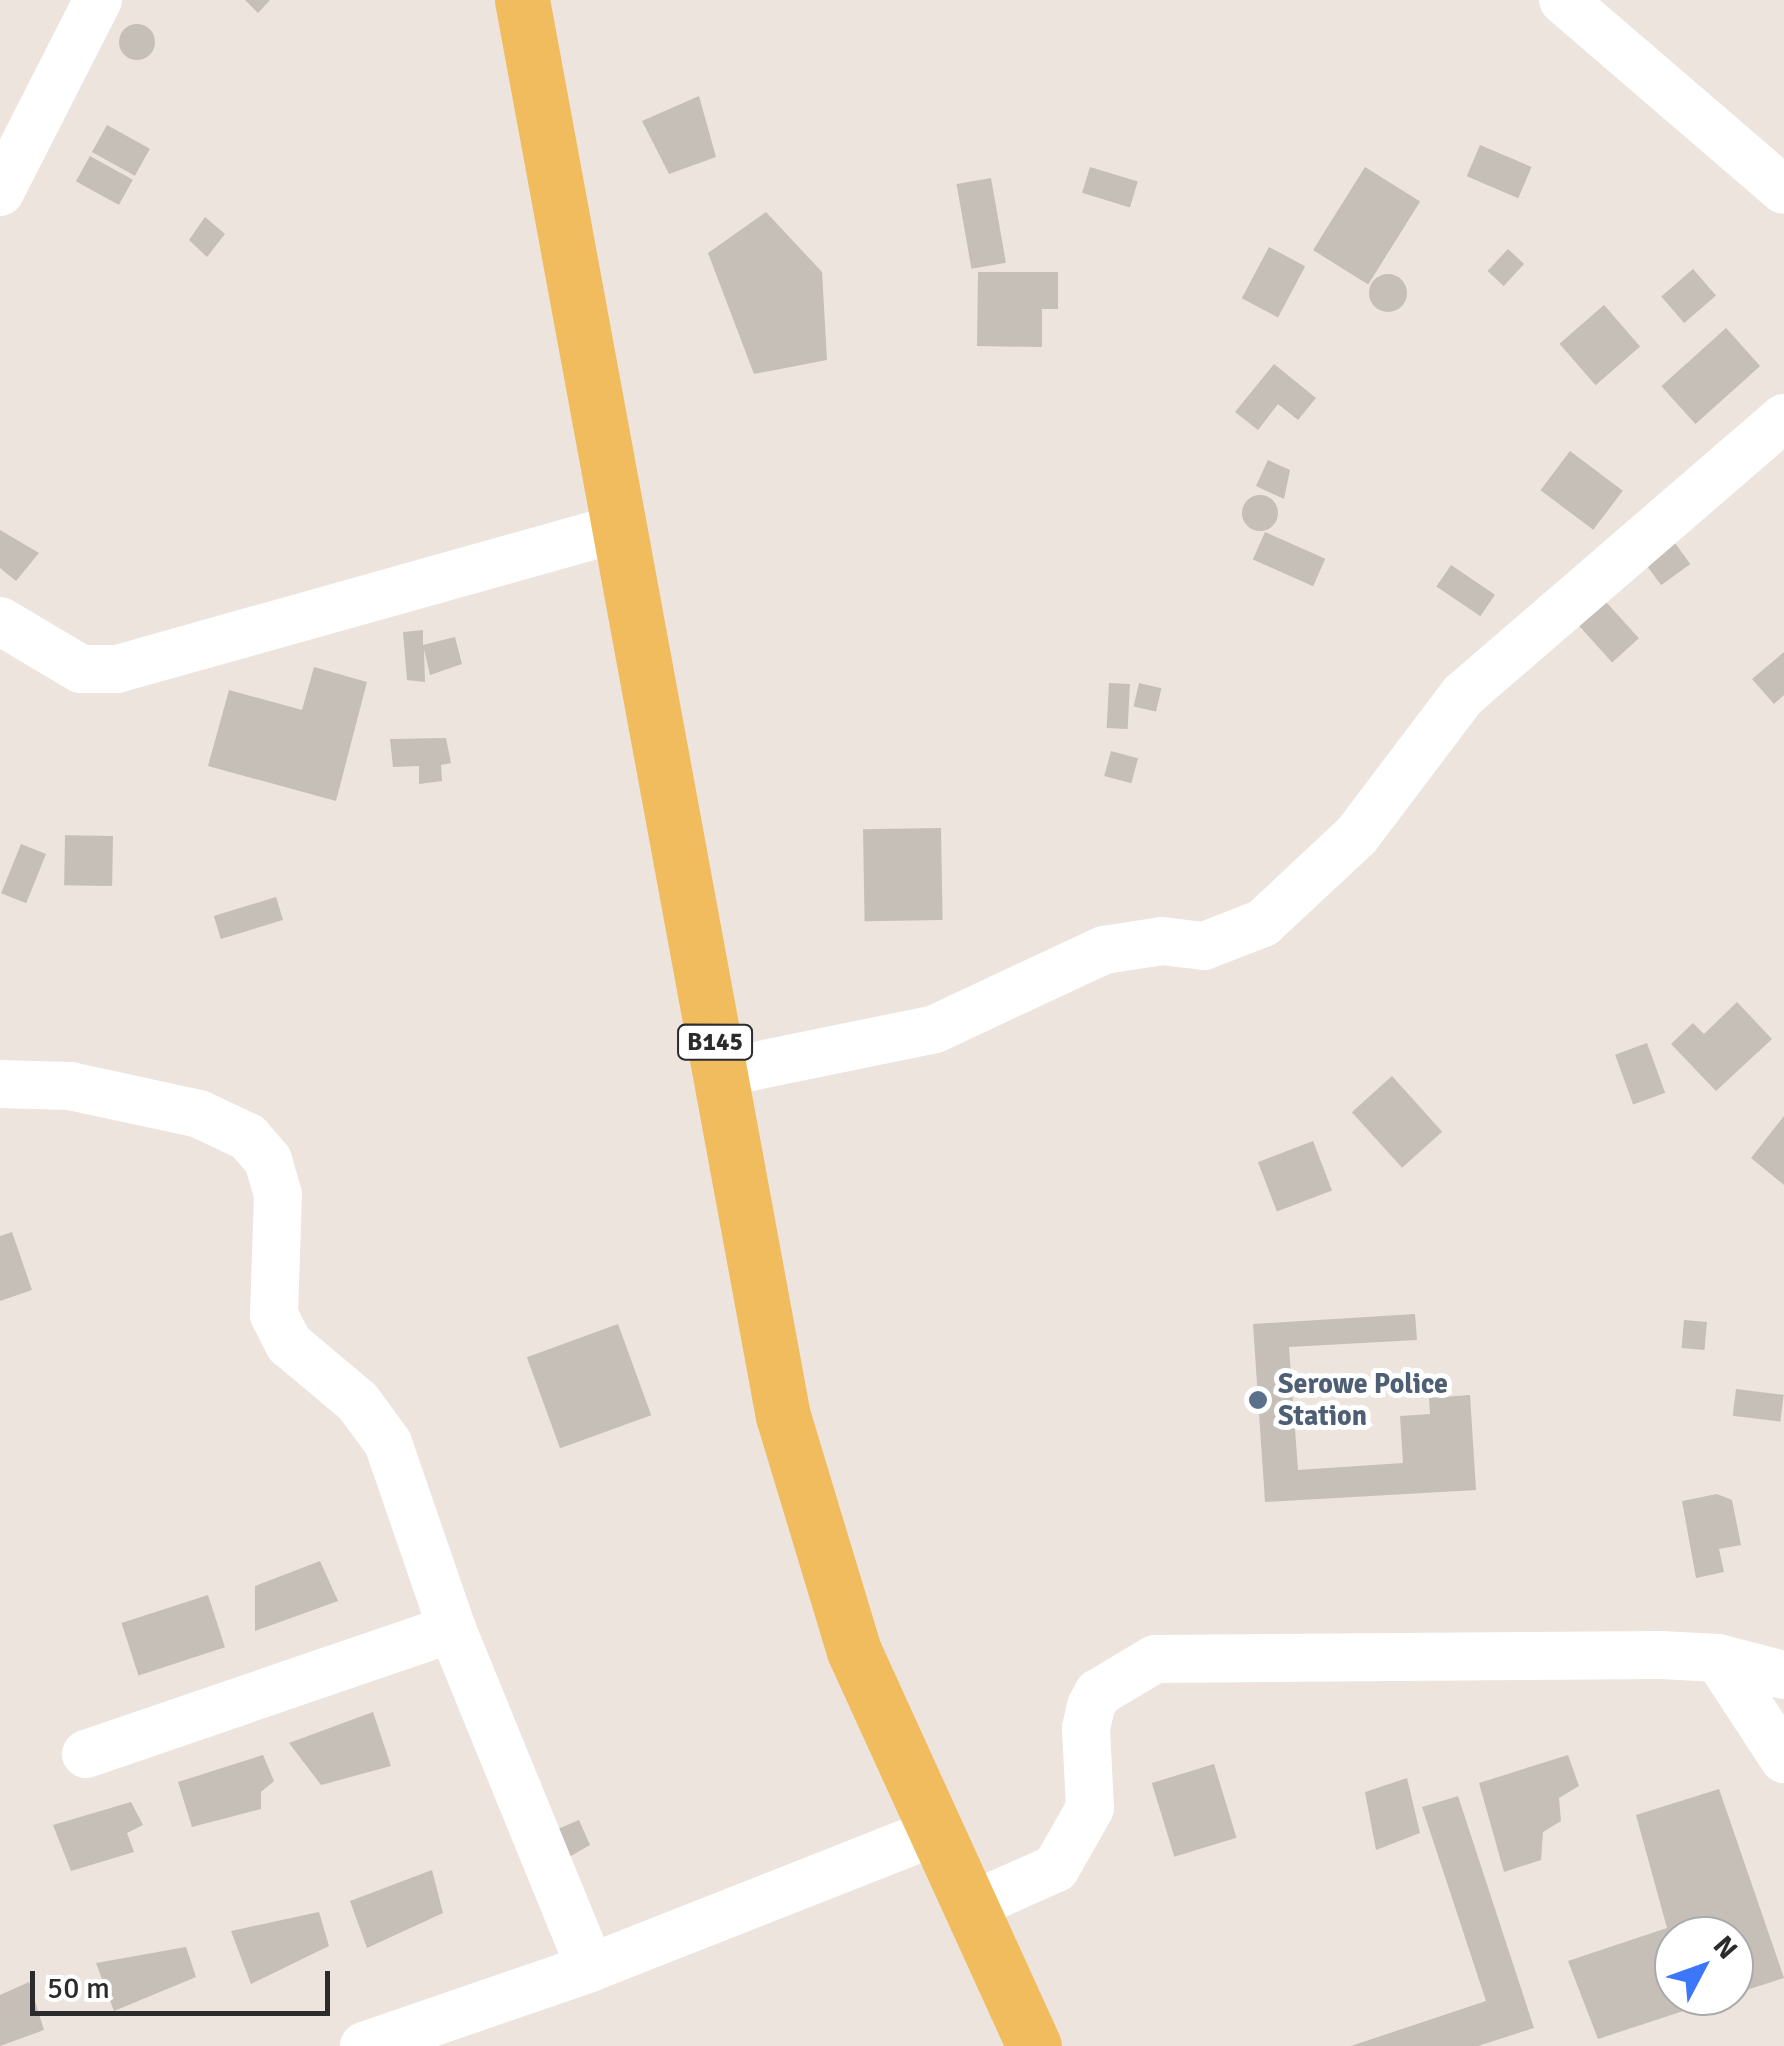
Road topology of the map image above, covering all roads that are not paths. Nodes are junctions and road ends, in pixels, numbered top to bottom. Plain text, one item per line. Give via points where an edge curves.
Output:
1 (98, 0) edge
2 (522, 0) edge
3 (1563, 0) edge
4 (1784, 190) edge
5 (0, 192) edge
6 (1784, 418) edge
7 (616, 529) junction
8 (0, 621) edge
9 (720, 1073) junction
10 (0, 1084) edge
11 (452, 1628) junction
12 (1718, 1658) junction
13 (1784, 1675) edge
14 (86, 1754) dead end
15 (1784, 1758) edge
16 (936, 1832) junction
17 (969, 1907) junction
18 (590, 1968) junction
19 (371, 2045) edge
20 (1034, 2046) edge

1 - 5 street
2 - 7 main road, B145
3 - 4 street
6 - 9 street via 1463,694 1357,836 1262,922 1204,946 1162,941 1104,950 935,1030
7 - 8 street via 117,669 81,668
7 - 9 main road, B145
9 - 16 main road, B145 via 783,1416 810,1523 854,1651
10 - 11 street via 70,1086 200,1114 248,1137 268,1160 278,1194 274,1315 289,1344 358,1402 388,1443
11 - 14 street
11 - 18 street
12 - 13 street
12 - 15 street
12 - 17 street via 1528,1652 1143,1663 1091,1706 1090,1808 1056,1868
16 - 17 main road, B145
16 - 18 street
17 - 20 main road, B145
18 - 19 street

